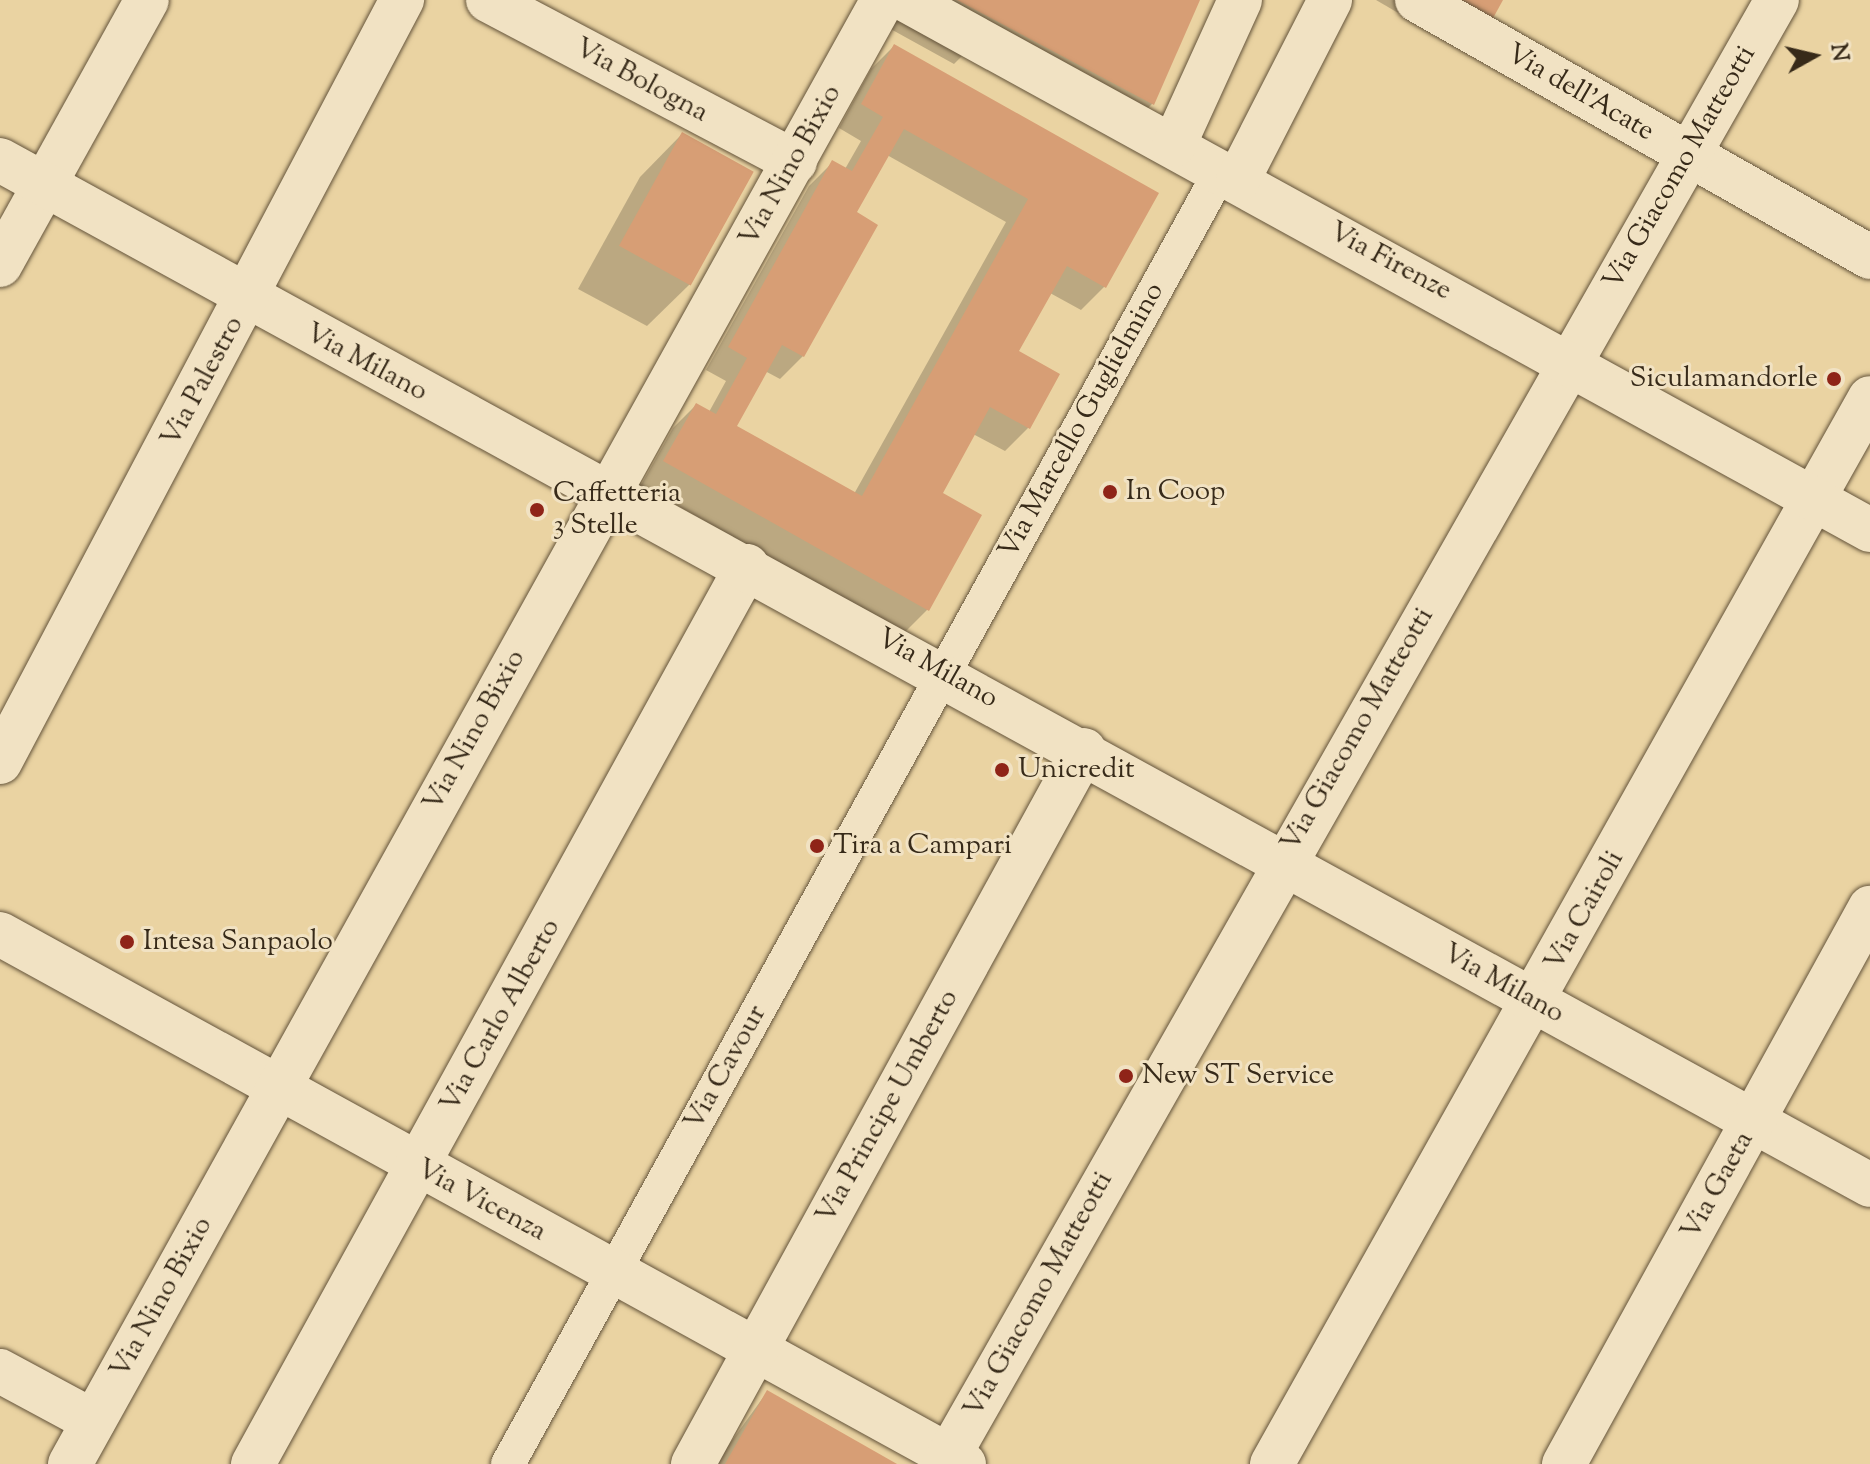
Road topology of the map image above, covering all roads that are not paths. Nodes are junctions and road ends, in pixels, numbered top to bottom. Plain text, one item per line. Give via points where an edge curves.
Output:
1 (147, 0) edge
2 (402, 0) edge
3 (488, 0) edge
4 (883, 0) edge
5 (906, 0) edge
6 (1240, 0) edge
7 (1330, 0) edge
8 (1417, 0) edge
9 (1777, 0) edge
10 (1174, 145) junction
11 (1690, 156) junction
12 (0, 160) edge
13 (795, 162) junction
14 (1229, 176) junction
15 (45, 185) junction
16 (1870, 257) edge
17 (0, 265) edge
18 (248, 300) junction
19 (1568, 359) junction
20 (1870, 398) edge
21 (607, 491) junction
22 (1812, 497) junction
23 (1870, 530) edge
24 (747, 566) junction
25 (943, 672) junction
26 (1084, 750) junction
27 (0, 762) edge
28 (1282, 863) junction
29 (1870, 908) edge
30 (0, 934) edge
31 (1536, 1001) junction
32 (277, 1092) junction
33 (1754, 1121) junction
34 (418, 1167) junction
35 (1870, 1185) edge
36 (614, 1272) junction
37 (755, 1349) junction
38 (0, 1371) edge
39 (93, 1421) junction
40 (952, 1461) edge
41 (70, 1464) edge
42 (253, 1464) edge
43 (508, 1464) edge
44 (693, 1464) edge
45 (1272, 1464) edge
46 (1564, 1464) edge

1 - 15 street
2 - 18 street, Via Palestro
3 - 13 street, Via Bologna
4 - 13 street, Via Nino Bixio
5 - 10 street, Via Firenze
6 - 10 street
7 - 14 street, Via Marcello Guglielmino
8 - 11 street, Via dell'Acate
9 - 11 street, Via Giacomo Matteotti
10 - 14 street, Via Firenze
11 - 16 street, Via dell'Acate
11 - 19 street, Via Giacomo Matteotti
12 - 15 street, Via Milano
13 - 21 street, Via Nino Bixio
14 - 19 street, Via Firenze
14 - 25 street, Via Marcello Guglielmino
15 - 17 street
15 - 18 street, Via Milano
18 - 21 street, Via Milano
18 - 27 street, Via Palestro
19 - 22 street, Via Firenze
19 - 28 street, Via Giacomo Matteotti
20 - 22 street, Via Cairoli
21 - 24 street, Via Milano
21 - 32 street, Via Nino Bixio
22 - 23 street, Via Firenze
22 - 31 street, Via Cairoli
24 - 25 street, Via Milano
24 - 34 street, Via Carlo Alberto
25 - 26 street, Via Milano
25 - 36 street, Via Cavour
26 - 28 street, Via Milano
26 - 37 street, Via Principe Umberto
28 - 31 street, Via Milano
28 - 40 street, Via Giacomo Matteotti
29 - 33 street, Via Gaeta
30 - 32 street, Via Vicenza
31 - 33 street, Via Milano
31 - 45 street, Via Cairoli
32 - 34 street, Via Vicenza
32 - 39 street, Via Nino Bixio
33 - 35 street, Via Milano
33 - 46 street, Via Gaeta
34 - 36 street, Via Vicenza
34 - 42 street, Via Carlo Alberto
36 - 37 street, Via Vicenza
36 - 43 street, Via Cavour
37 - 40 street, Via Vicenza
37 - 44 street, Via Principe Umberto
38 - 39 street
39 - 41 street, Via Nino Bixio

